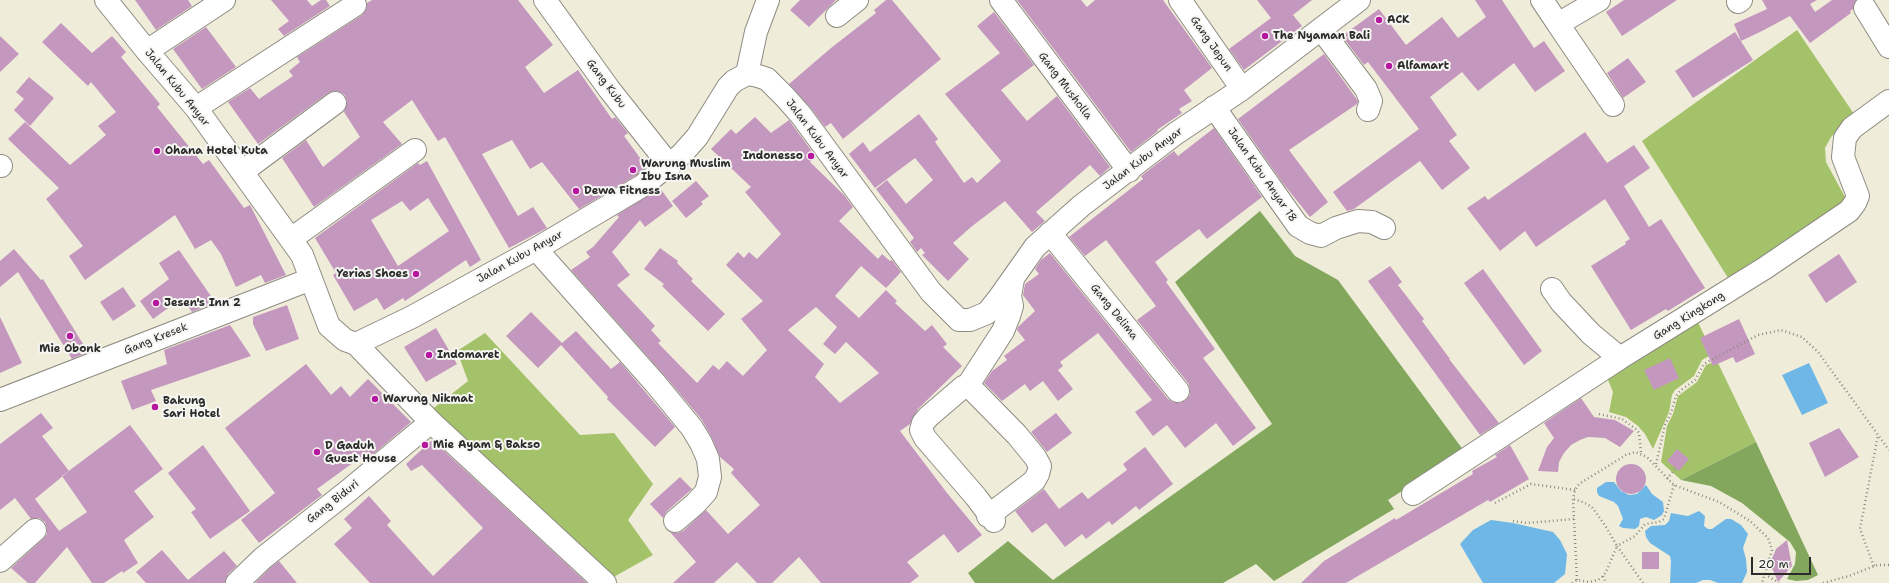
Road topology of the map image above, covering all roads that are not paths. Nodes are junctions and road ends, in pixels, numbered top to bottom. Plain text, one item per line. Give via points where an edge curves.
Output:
1 (106, 0) edge
2 (224, 0) edge
3 (544, 0) edge
4 (768, 0) edge
5 (857, 0) edge
6 (1001, 0) edge
7 (1180, 0) edge
8 (1360, 0) edge
9 (1542, 0) edge
10 (1598, 0) edge
11 (355, 5) dead end
12 (1865, 8) dead end
13 (837, 16) dead end
14 (1558, 24) junction
15 (1321, 29) junction
16 (1889, 47) edge
17 (147, 51) junction
18 (747, 74) junction
19 (1242, 89) junction
20 (1889, 101) edge
21 (335, 102) dead end
22 (1613, 105) dead end
23 (1214, 107) junction
24 (196, 108) junction
25 (1368, 110) dead end
26 (415, 150) dead end
27 (670, 166) junction
28 (1129, 171) junction
29 (242, 172) junction
30 (1384, 228) dead end
31 (1050, 233) junction
32 (291, 239) junction
33 (536, 249) junction
34 (1014, 276) junction
35 (312, 279) junction
36 (1552, 289) dead end
37 (356, 344) junction
38 (1620, 358) junction
39 (968, 385) junction
40 (1178, 391) dead end
41 (0, 400) edge
42 (431, 422) junction
43 (1413, 494) dead end
44 (675, 521) dead end
45 (35, 530) dead end
46 (0, 561) edge
47 (237, 583) edge
48 (605, 583) edge

1 - 17 street, Jalan Kubu Anyar
2 - 17 street
3 - 27 street, Gang Kubu via 609,89
4 - 18 street via 756,32
5 - 13 street
6 - 28 street, Gang Musholla
7 - 19 street, Gang Jepun
8 - 15 street, Jalan Kubu Anyar
9 - 14 street
10 - 14 street
11 - 24 street
12 - 16 street
14 - 22 street
15 - 19 street, Jalan Kubu Anyar
15 - 25 street via 1366,89 1371,102
17 - 24 street, Jalan Kubu Anyar
18 - 27 street, Jalan Kubu Anyar via 728,87 697,137
18 - 34 street, Jalan Kubu Anyar via 767,79 801,115 920,278 959,320 970,320 987,313
19 - 23 street, Jalan Kubu Anyar
20 - 38 street, Gang Kingkong via 1852,128 1845,138 1843,157 1858,196 1849,210 1765,268
21 - 29 street
23 - 28 street, Jalan Kubu Anyar
23 - 30 street, Jalan Kubu Anyar 18 via 1298,226 1321,236 1358,221 1372,222
24 - 29 street, Jalan Kubu Anyar
26 - 32 street
27 - 33 street, Jalan Kubu Anyar via 606,209
28 - 31 street, Jalan Kubu Anyar via 1081,206
29 - 32 street, Jalan Kubu Anyar
31 - 34 street, Jalan Kubu Anyar via 1035,247
31 - 40 street, Gang Delima
32 - 35 street, Jalan Kubu Anyar via 302,255
33 - 37 street, Jalan Kubu Anyar via 412,317
33 - 44 street via 660,389 702,443 708,459 710,478 706,492
34 - 39 street via 1009,316 1003,331
35 - 37 street, Jalan Kubu Anyar via 329,326 345,340
35 - 41 street, Gang Kresek
36 - 38 street via 1591,334
37 - 42 street
38 - 43 street, Gang Kingkong
39 - 39 street via 963,386 928,417 921,430 924,438 976,497 991,519 1034,481 1040,466 1016,435
42 - 47 street, Gang Biduri via 263,558
42 - 48 street
45 - 46 street

